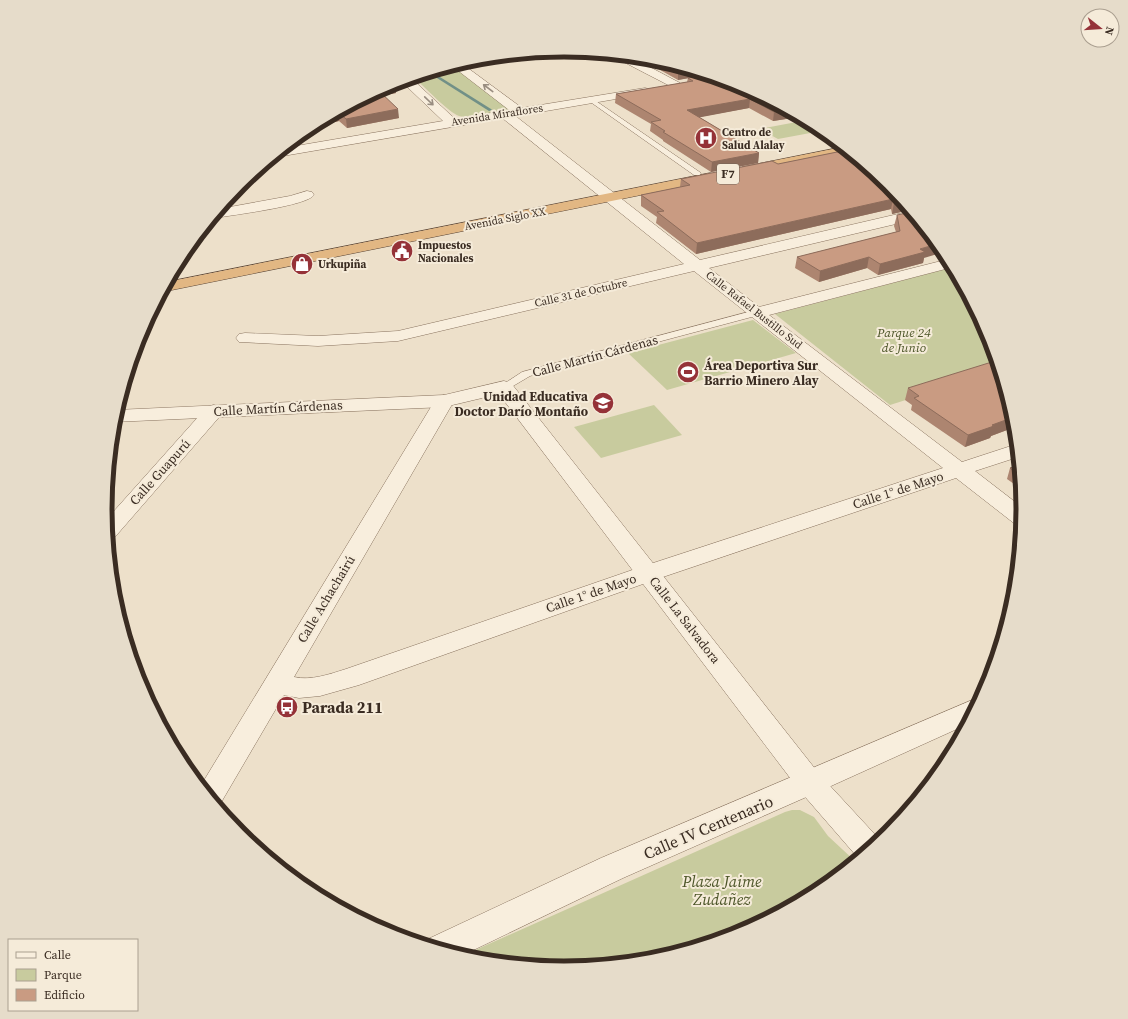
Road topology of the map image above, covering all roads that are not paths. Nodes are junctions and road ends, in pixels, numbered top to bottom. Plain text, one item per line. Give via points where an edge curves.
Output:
1 (633, 63) edge
2 (462, 69) edge
3 (690, 83) edge
4 (410, 84) edge
5 (676, 85) junction
6 (591, 100) junction
7 (519, 112) junction
8 (505, 114) junction
9 (452, 123) junction
10 (832, 146) edge
11 (289, 151) edge
12 (839, 151) edge
13 (727, 170) junction
14 (697, 173) junction
15 (307, 195) dead end
16 (605, 195) junction
17 (223, 213) edge
18 (908, 216) edge
19 (944, 265) edge
20 (697, 266) junction
21 (176, 277) edge
22 (170, 287) edge
23 (756, 312) junction
24 (245, 338) dead end
25 (504, 387) junction
26 (444, 401) junction
27 (214, 411) junction
28 (121, 416) edge
29 (1013, 452) edge
30 (959, 470) junction
31 (1016, 514) edge
32 (112, 526) edge
33 (649, 573) junction
34 (276, 683) junction
35 (969, 712) edge
36 (810, 783) junction
37 (211, 793) edge
38 (866, 846) edge
39 (447, 947) edge

1 - 5 street
7 -> 2 street
3 - 5 street, Avenida Miraflores
4 -> 9 street
5 - 6 street, Avenida Miraflores
6 - 7 street, Avenida Miraflores
6 - 14 lane
7 - 8 street, Avenida Miraflores
8 - 9 street, Avenida Miraflores
8 - 16 street, Calle Rafael Bustillo Sud
9 - 11 street, Avenida Miraflores
10 - 13 highway, Avenida Siglo XX / F7
12 - 13 highway, Avenida Siglo XX / F7
13 - 14 highway, Avenida Siglo XX / F7
13 - 16 highway, Avenida Siglo XX / F7
14 - 16 highway, Avenida Siglo XX / F7
15 - 17 street via 293,200
16 - 20 street, Calle Rafael Bustillo Sud
16 - 21 highway, Avenida Siglo XX
16 - 22 highway, Avenida Siglo XX
18 - 20 street, Calle 31 de Octubre
19 - 23 street, Calle Martín Cárdenas
20 - 23 street, Calle Rafael Bustillo Sud
20 - 24 street, Calle 31 de Octubre via 398,336 318,341
23 - 25 lane, Calle Martín Cárdenas via 526,374
23 - 30 street, Calle Rafael Bustillo Sud
25 - 26 street, Calle Martín Cárdenas
25 - 33 street, Calle La Salvadora
26 - 27 street, Calle Martín Cárdenas
26 - 34 street, Calle Achachairú
27 - 28 street, Calle Martín Cárdenas
27 - 32 street, Calle Guapurú
29 - 30 street, Calle 1° de Mayo
30 - 31 street, Calle Rafael Bustillo Sud
30 - 33 street, Calle 1° de Mayo
33 - 34 street, Calle 1° de Mayo via 350,678 320,686 299,688
33 - 36 street, Calle La Salvadora
34 - 37 street, Calle Achachairú
35 - 36 street, Calle IV Centenario
36 - 38 street, Calle La Salvadora
36 - 39 street, Calle IV Centenario via 612,868

